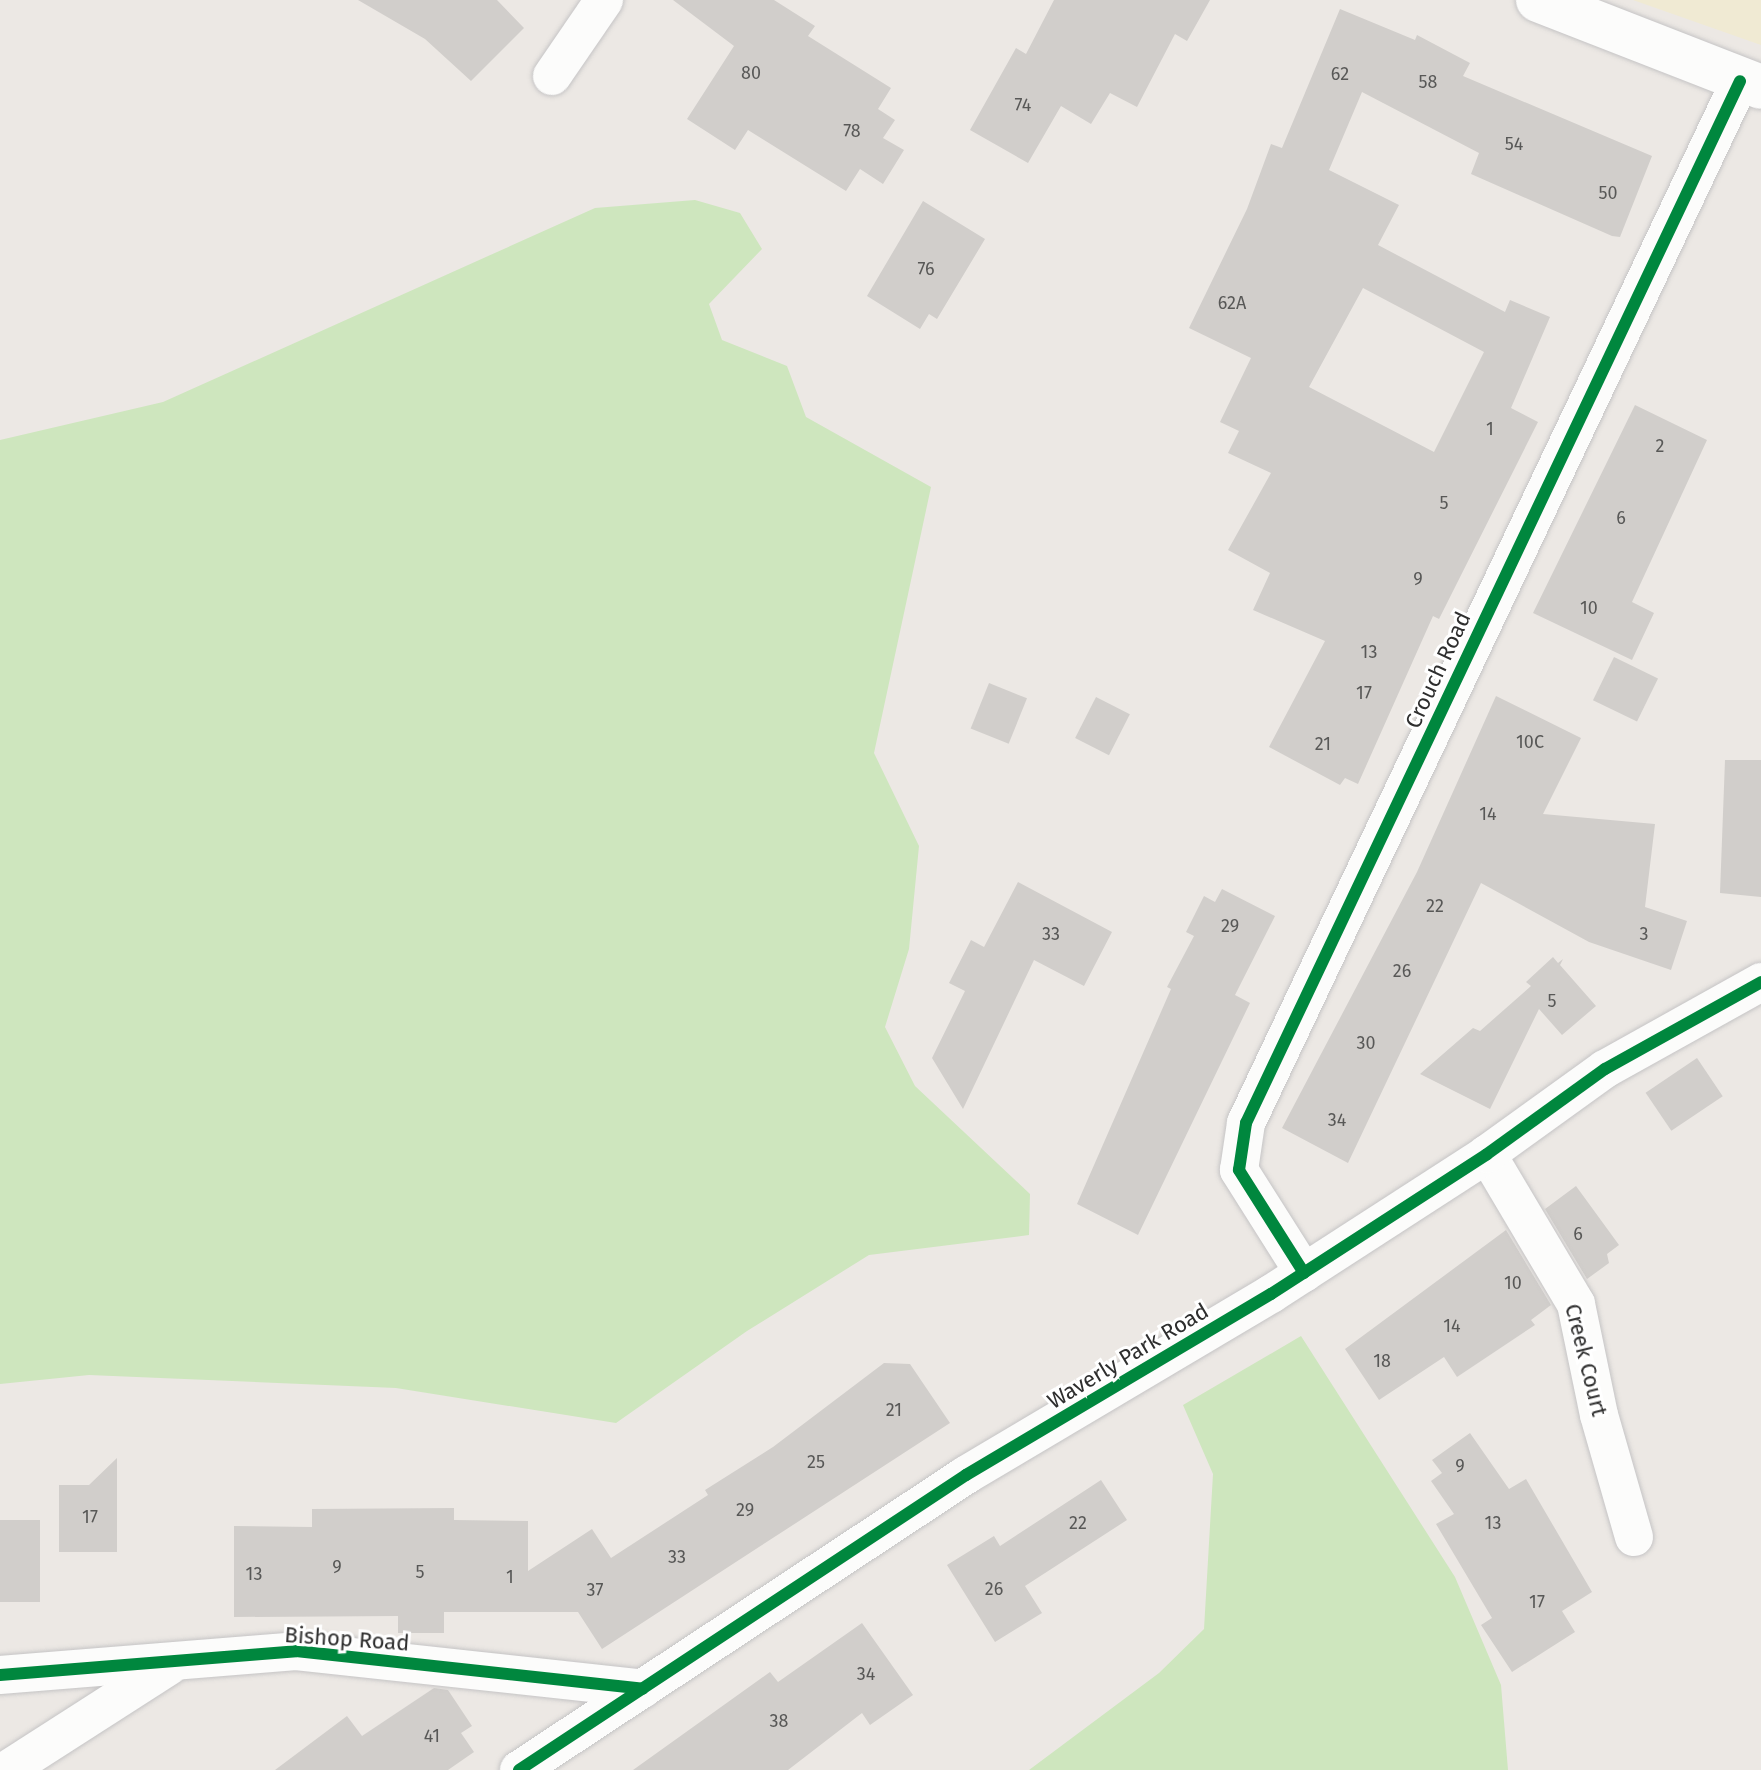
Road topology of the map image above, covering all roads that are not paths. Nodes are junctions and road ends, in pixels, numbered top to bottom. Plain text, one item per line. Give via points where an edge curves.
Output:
1 (604, 0) edge
2 (1538, 0) edge
3 (552, 76) dead end
4 (1750, 84) edge
5 (1761, 982) edge
6 (1487, 1154) junction
7 (1304, 1273) junction
8 (1634, 1537) dead end
9 (171, 1665) junction
10 (0, 1675) edge
11 (643, 1689) junction
12 (7, 1770) edge
13 (519, 1770) edge

1 - 3 street
2 - 4 main road
4 - 7 street, Crouch Road via 1246,1123 1239,1170
5 - 6 street, Waverly Park Road via 1605,1069
6 - 7 street, Waverly Park Road
6 - 8 street, Creek Court via 1576,1304 1599,1415
7 - 11 street, Waverly Park Road via 966,1475
9 - 10 street, Bishop Road
9 - 11 street, Bishop Road via 296,1651
9 - 12 street
11 - 13 street, Waverly Park Road

